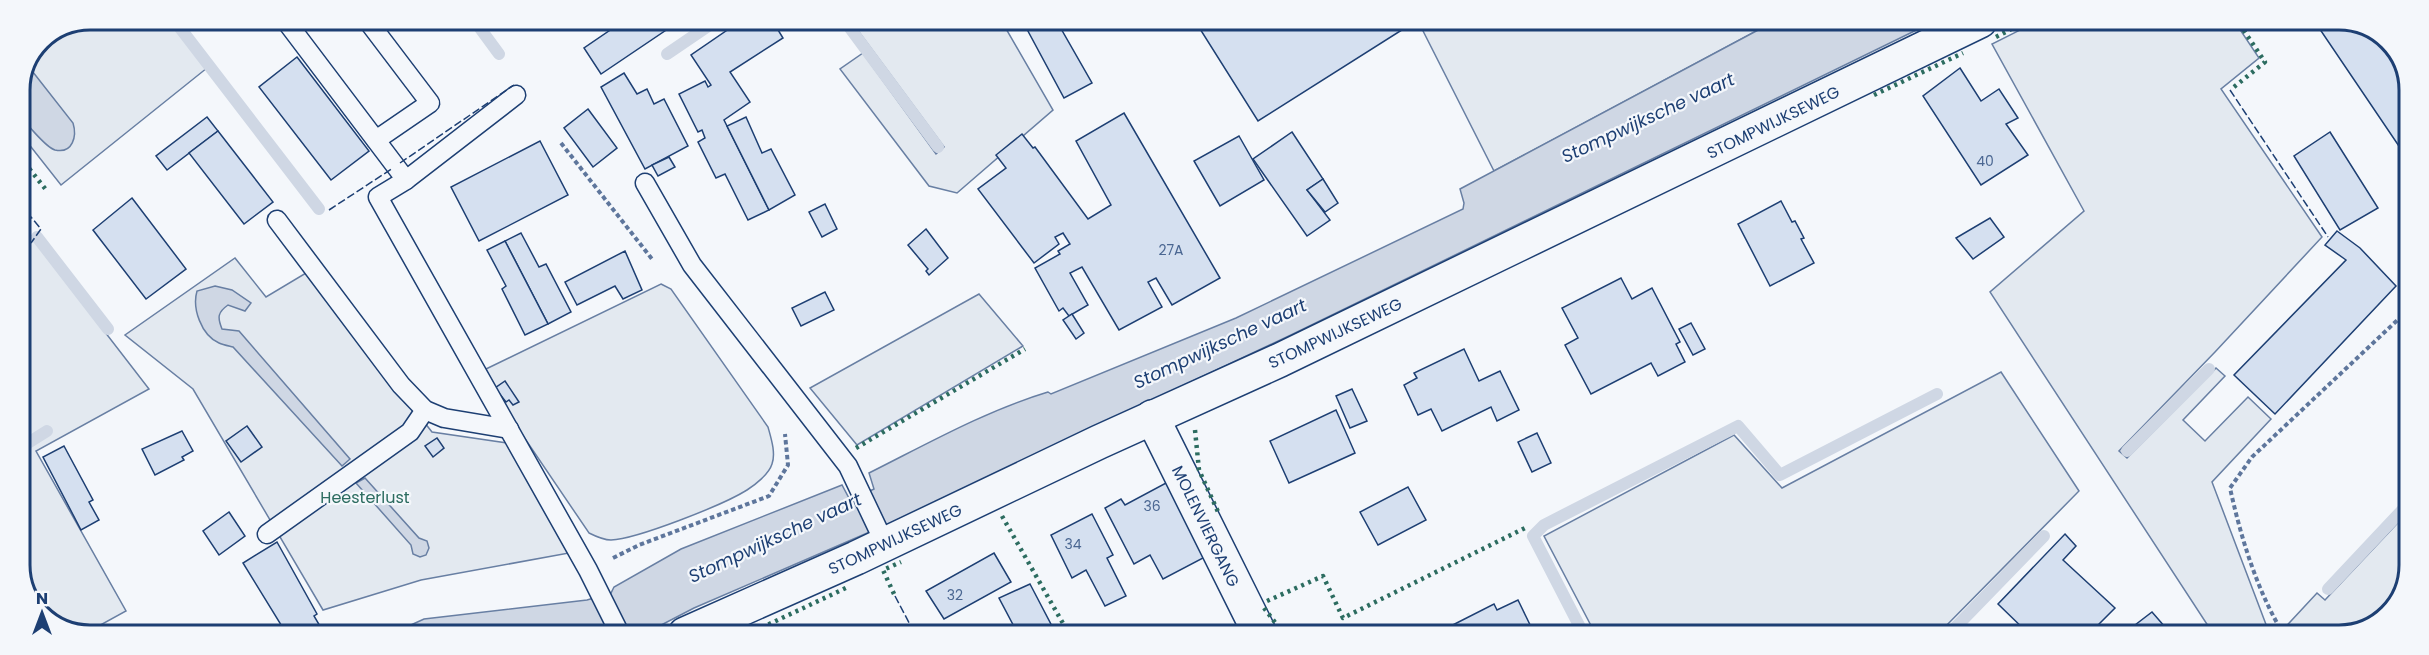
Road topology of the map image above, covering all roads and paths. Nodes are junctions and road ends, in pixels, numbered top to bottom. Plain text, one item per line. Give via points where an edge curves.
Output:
1 (293, 30) edge
2 (375, 30) edge
3 (1961, 30) edge
4 (516, 95) dead end
5 (376, 140) junction
6 (561, 143) dead end
7 (406, 180) junction
8 (645, 183) dead end
9 (277, 220) dead end
10 (655, 263) dead end
11 (2399, 319) edge
12 (425, 410) junction
13 (1152, 417) junction
14 (509, 429) junction
15 (785, 430) dead end
16 (267, 534) dead end
17 (882, 538) junction
18 (588, 570) junction
19 (616, 625) edge
20 (703, 625) edge
21 (1256, 625) edge
22 (2278, 625) edge

1 - 5 lane
2 - 5 lane via 430,103
3 - 13 street, STOMPWIJKSEWEG via 1434,286
4 - 7 lane
5 - 7 lane
6 - 10 path
7 - 14 lane via 378,197
8 - 17 lane via 692,265 848,466
9 - 12 lane
11 - 22 path via 2252,457 2229,488 2238,529
12 - 14 lane via 444,418
12 - 16 lane via 410,432
13 - 17 street, STOMPWIJKSEWEG
13 - 21 street, MOLENVIERGANG
14 - 18 lane
15 - 18 path via 788,465 769,496 639,545
17 - 20 street, STOMPWIJKSEWEG
18 - 19 lane

